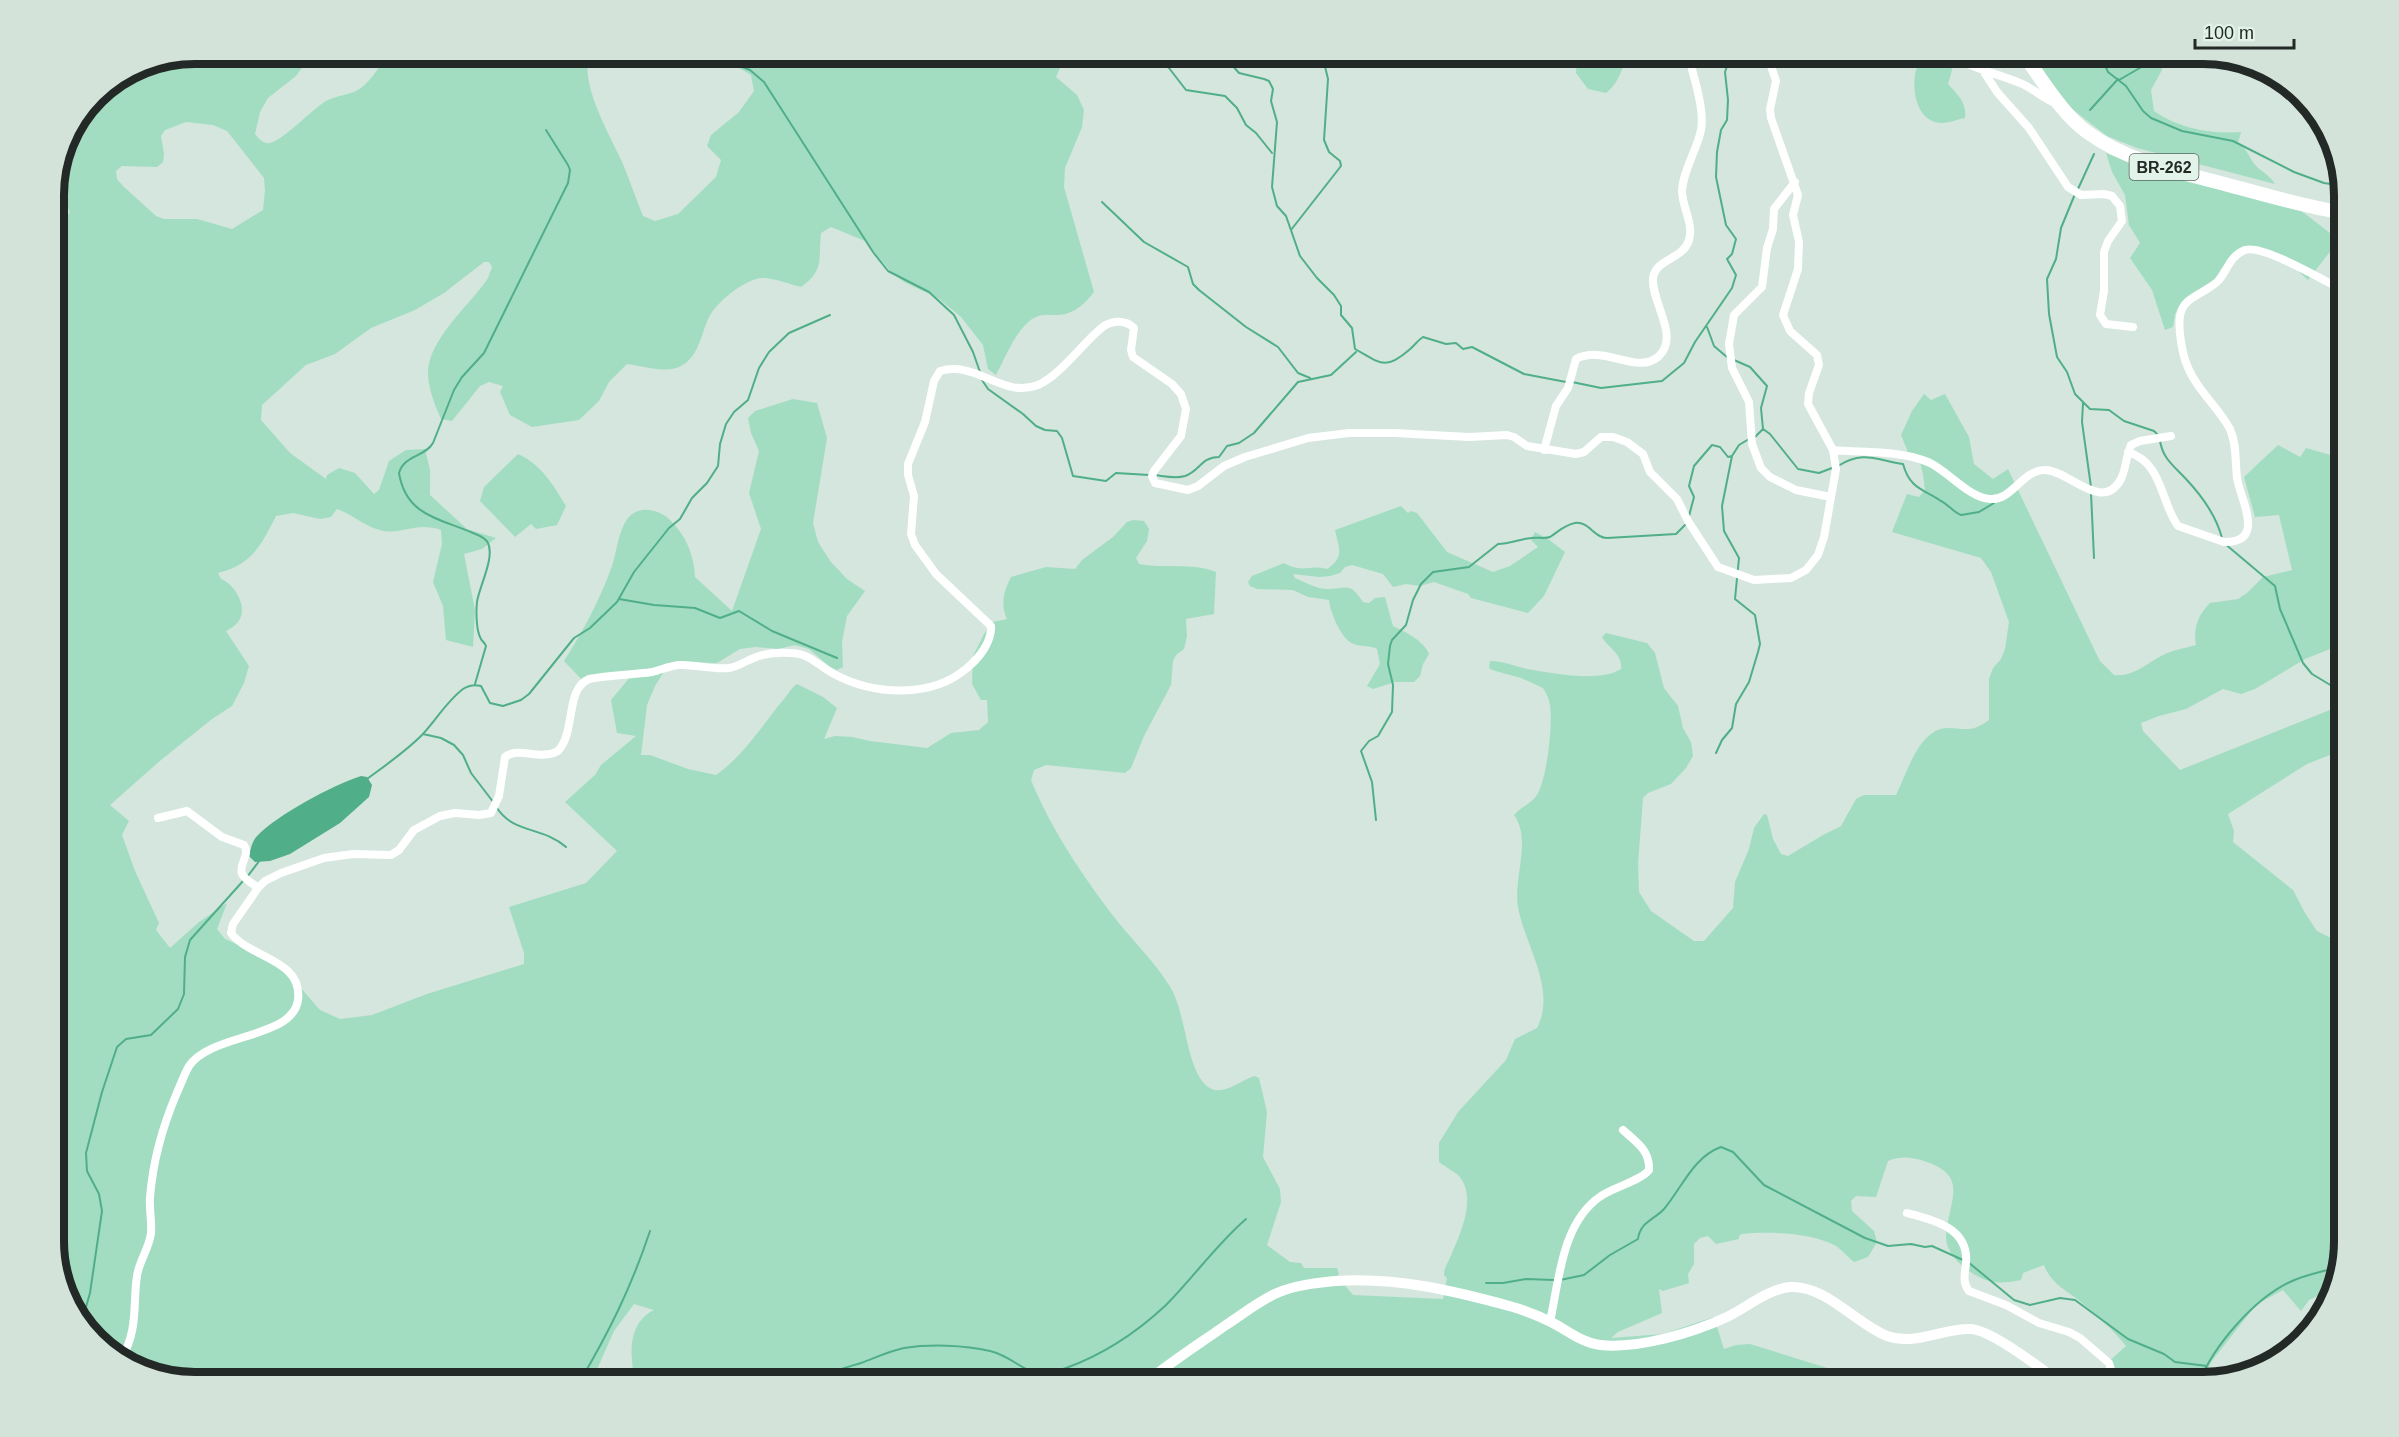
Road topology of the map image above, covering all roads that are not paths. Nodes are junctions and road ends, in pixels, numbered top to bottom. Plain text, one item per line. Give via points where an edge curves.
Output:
1 (1690, 64) edge
2 (1770, 64) edge
3 (1968, 64) edge
4 (2030, 64) edge
5 (1984, 72) junction
6 (2061, 106) junction
7 (1795, 182) junction
8 (2334, 211) edge
9 (2334, 285) edge
10 (2133, 327) dead end
11 (2170, 436) dead end
12 (1544, 450) junction
13 (1833, 450) junction
14 (2128, 452) junction
15 (1831, 497) junction
16 (158, 818) dead end
17 (258, 888) junction
18 (1623, 1131) dead end
19 (1907, 1213) dead end
20 (1550, 1322) junction
21 (125, 1351) edge
22 (1160, 1372) edge
23 (2044, 1372) edge
24 (2113, 1372) edge

1 - 12 street via 1702,124 1682,192 1689,239 1681,254 1662,264 1653,277 1666,344 1658,357 1644,363 1596,353 1576,358 1568,388 1556,406
2 - 7 street via 1776,81 1771,118
3 - 5 street
4 - 6 highway, BR-262
5 - 6 street via 2026,86
5 - 10 street via 1996,92 2029,128 2068,187 2081,195 2112,196 2120,206 2122,220 2104,252 2105,285 2100,315 2106,324
6 - 8 highway, BR-262 via 2086,131 2138,159
7 - 13 street via 1798,195 1794,215 1800,252 1797,277 1782,315 1791,331 1817,355 1818,369 1808,404
7 - 15 street via 1774,209 1762,287 1734,315 1729,344 1732,368 1749,402 1752,444 1761,468 1796,490
9 - 14 street via 2292,264 2246,250 2234,257 2219,280 2181,310 2183,353 2188,368 2233,438 2237,480 2250,519 2241,538 2224,542 2178,526 2155,473 2143,459
11 - 14 street via 2134,442
12 - 15 street via 1580,453 1607,436 1627,442 1643,454 1650,472 1674,496 1715,565 1754,580 1791,578 1806,570 1821,546
12 - 17 street via 1527,447 1507,435 1349,433 1308,438 1254,454 1224,466 1198,486 1181,490 1155,483 1152,477 1181,436 1185,401 1172,384 1133,357 1134,328 1129,324 1114,322 1104,326 1050,377 1033,386 1004,386 961,369 940,371 908,464 914,496 911,528 915,545 936,574 991,626 990,638 981,654 961,674 924,689 876,688 839,676 806,655 790,652 763,655 731,668 678,665 589,679 576,692 568,735 558,751 543,756 512,753 505,757 499,796 491,813 440,816 414,830 395,854 324,858 281,873
13 - 14 street via 1916,458 1992,500 2028,475 2043,470 2060,473 2091,491 2106,492 2120,481
13 - 15 street via 1836,469
16 - 17 street via 187,811 222,837 244,845 247,852 241,871
17 - 21 street via 231,927 231,933 289,972 296,983 297,1002 294,1012 279,1024 206,1050 184,1077 159,1139 150,1198 150,1240 137,1275 132,1333
18 - 20 street via 1644,1149 1649,1170 1600,1197 1578,1219 1566,1250
19 - 24 street via 1953,1229 1965,1251 1964,1282 1969,1291 2080,1338 2109,1363
20 - 22 street via 1516,1308 1437,1287 1351,1280 1320,1283 1276,1293
20 - 23 street via 1593,1344 1623,1345 1674,1337 1727,1317 1781,1289 1801,1288 1832,1301 1871,1328 1901,1340 1982,1330

